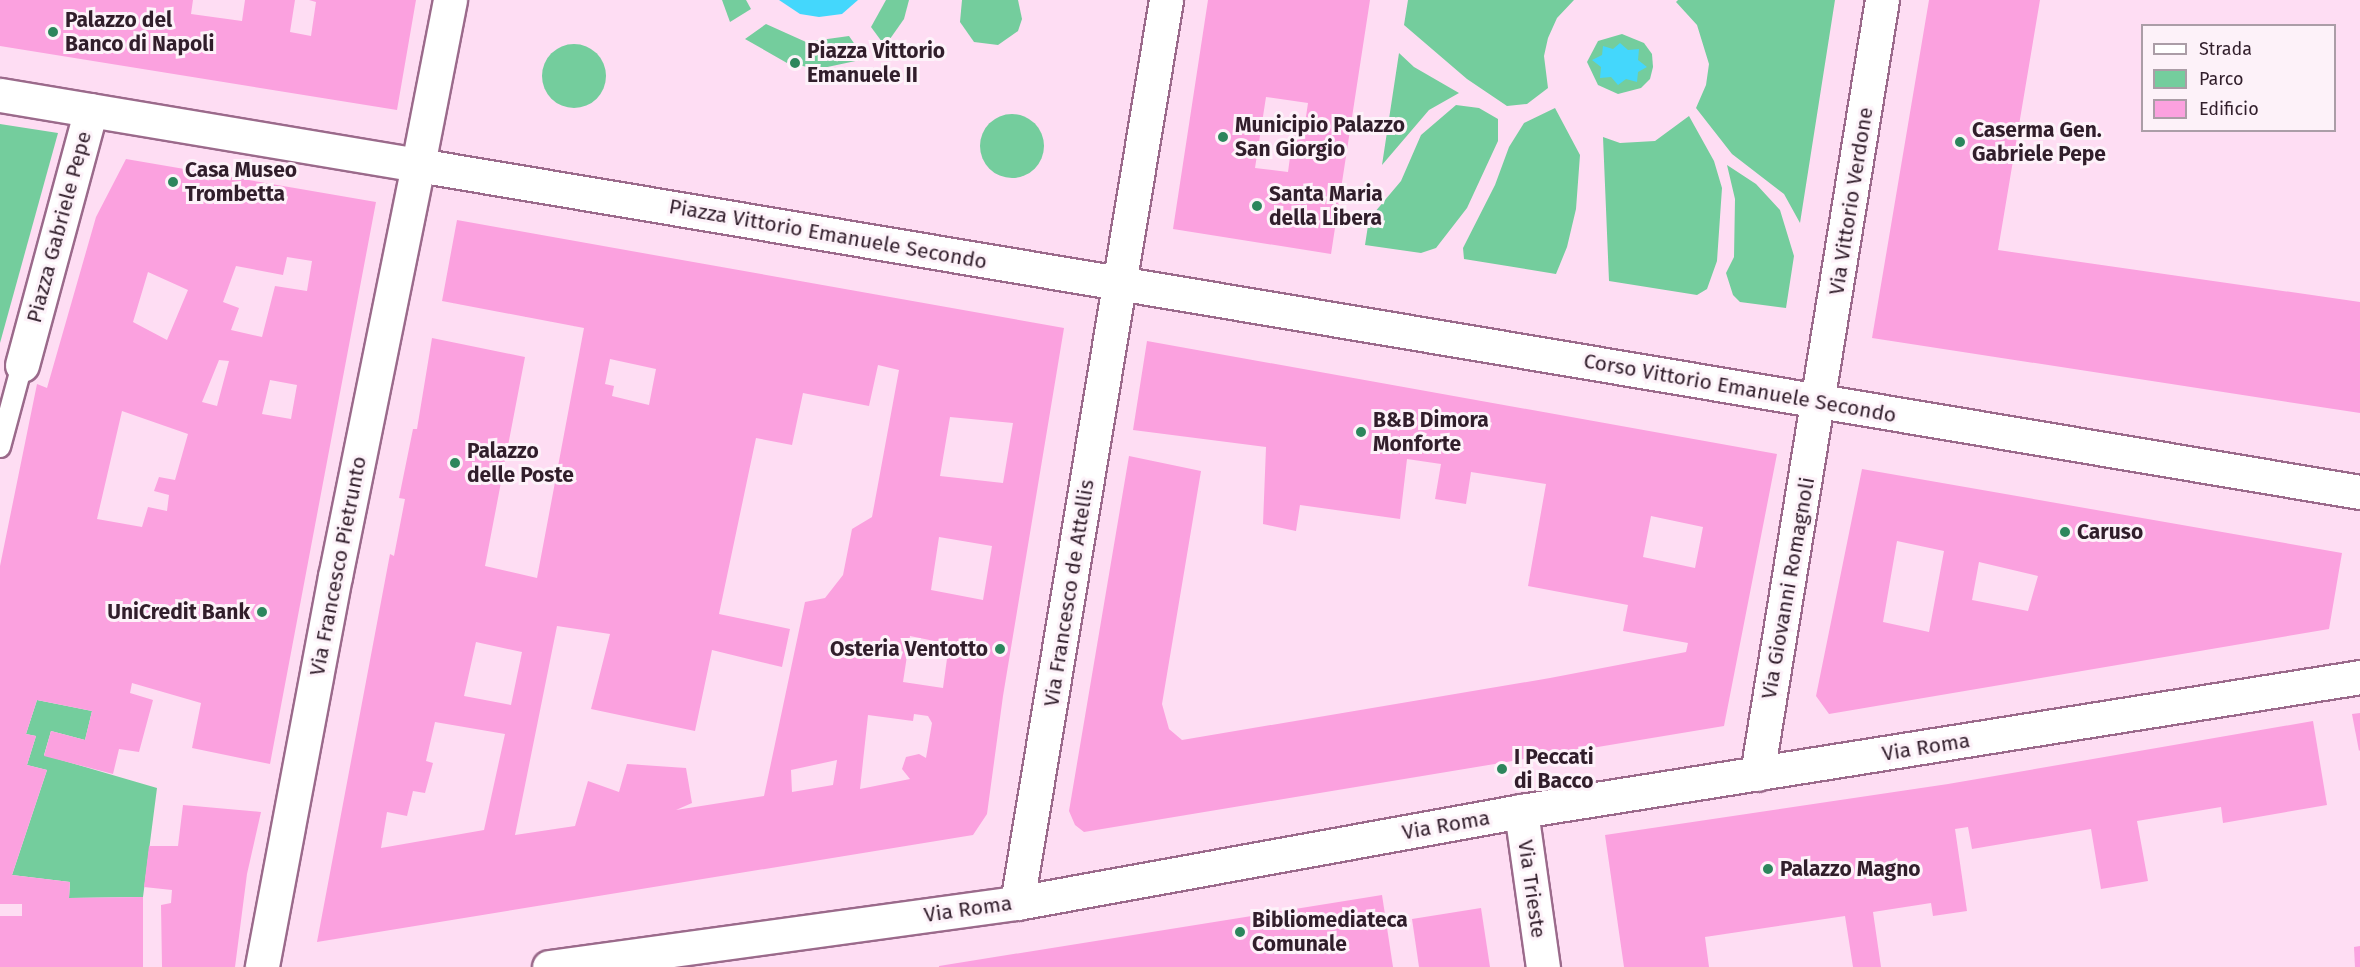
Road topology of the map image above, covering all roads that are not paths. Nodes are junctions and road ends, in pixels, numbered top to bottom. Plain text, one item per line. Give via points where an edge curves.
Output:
1 (450, 0) edge
2 (1166, 0) edge
3 (1882, 0) edge
4 (0, 95) edge
5 (91, 110) junction
6 (418, 165) junction
7 (1120, 283) junction
8 (22, 364) joint
9 (1819, 401) junction
10 (0, 447) edge
11 (2360, 492) edge
12 (2352, 679) edge
13 (1757, 774) junction
14 (1521, 811) junction
15 (1017, 903) junction
16 (591, 964) edge
17 (262, 967) edge
18 (549, 967) edge
19 (1544, 967) edge

1 - 6 street
2 - 7 street
3 - 9 street, Via Vittorio Verdone
4 - 5 street, Piazza Gabriele Pepe
5 - 6 street
5 - 8 street, Piazza Gabriele Pepe
6 - 7 street, Piazza Vittorio Emanuele Secondo
6 - 17 street, Via Francesco Pietrunto
7 - 9 street, Corso Vittorio Emanuele Secondo
7 - 15 street, Via Francesco de Attellis
8 - 10 lane
9 - 11 street, Corso Vittorio Emanuele Secondo
9 - 13 street, Via Giovanni Romagnoli
12 - 13 street, Via Roma
13 - 14 street, Via Roma
14 - 15 street, Via Roma
14 - 19 street, Via Trieste
15 - 16 street, Via Roma
16 - 18 street, Via Roma

